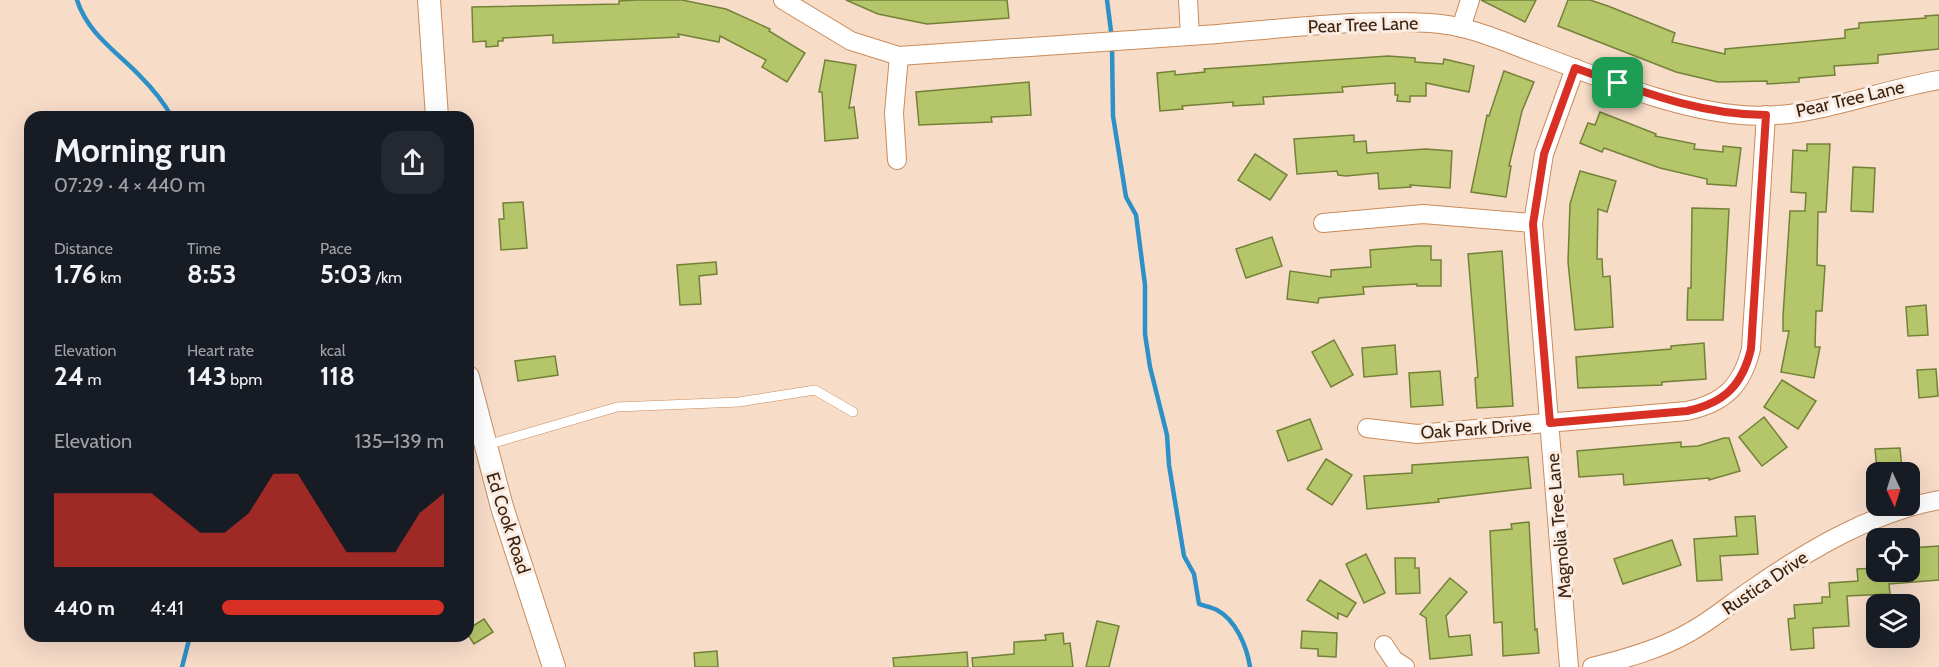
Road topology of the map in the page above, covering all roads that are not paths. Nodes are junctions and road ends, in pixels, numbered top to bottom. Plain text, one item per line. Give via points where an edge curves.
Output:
1 (429, 0) edge
2 (783, 0) edge
3 (1188, 0) edge
4 (1470, 0) edge
5 (1461, 28) junction
6 (1190, 36) junction
7 (899, 56) junction
8 (1575, 68) junction
9 (1939, 80) edge
10 (437, 111) edge
11 (1766, 115) junction
12 (897, 160) dead end
13 (1323, 223) dead end
14 (1533, 224) junction
15 (474, 402) edge
16 (853, 412) dead end
17 (1550, 423) junction
18 (1367, 429) dead end
19 (484, 446) junction
20 (1939, 500) edge
21 (1384, 645) dead end
22 (554, 667) edge
23 (1405, 667) edge
24 (1569, 667) edge
25 (1592, 667) edge

1 - 10 street
2 - 7 street, Pear Tree Lane via 851,41
3 - 6 street
4 - 5 street
5 - 6 street, Pear Tree Lane via 1396,22
5 - 8 street, Pear Tree Lane via 1476,30
6 - 7 street, Pear Tree Lane
7 - 12 street via 894,113
8 - 11 street, Pear Tree Lane via 1682,105
8 - 14 street, Magnolia Tree Lane via 1544,154
9 - 11 street, Pear Tree Lane via 1904,86 1848,104
11 - 17 street, Oak Park Drive via 1751,349 1737,383 1709,406 1687,411
13 - 14 street via 1423,214
14 - 17 street, Magnolia Tree Lane
15 - 19 street, Ed Cook Road
16 - 19 lane via 815,390 739,402 617,407
17 - 18 street, Oak Park Drive via 1417,434
17 - 24 street, Magnolia Tree Lane
19 - 22 street, Ed Cook Road
20 - 25 street, Rustica Drive via 1854,529 1796,561 1688,633
21 - 23 street via 1394,660

